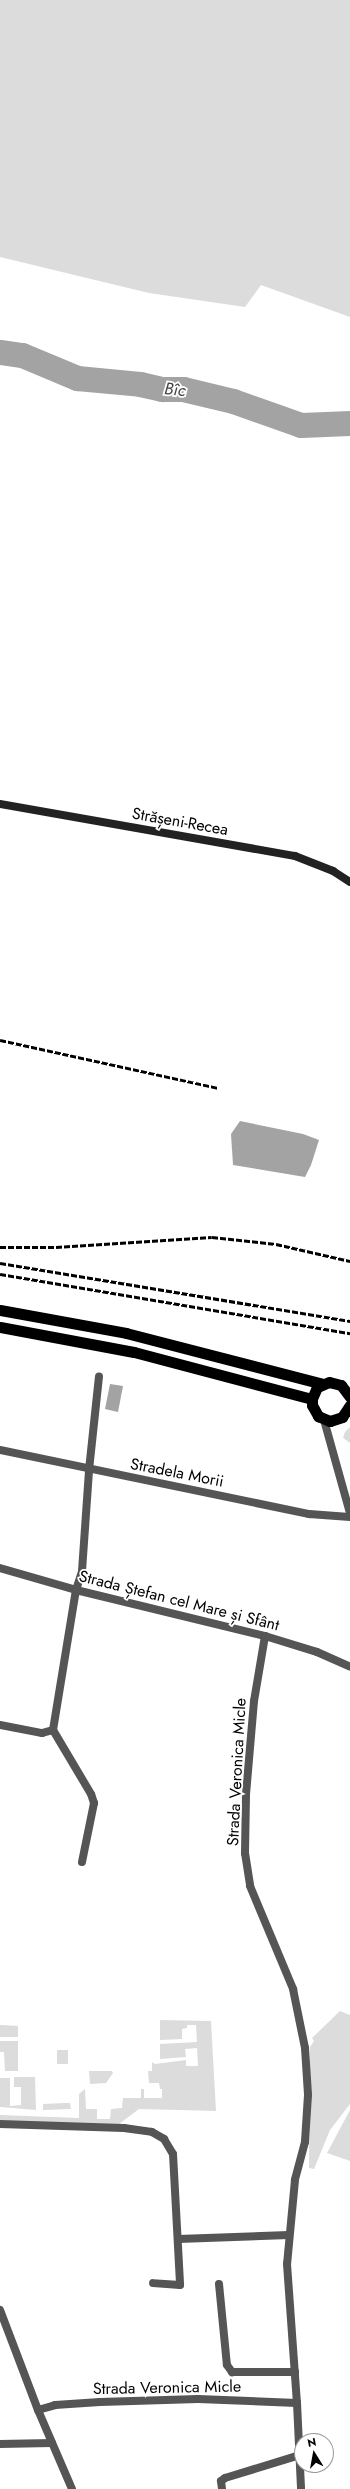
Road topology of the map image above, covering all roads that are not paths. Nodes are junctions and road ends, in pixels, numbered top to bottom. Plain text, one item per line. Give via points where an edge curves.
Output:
1 (0, 804) edge
2 (350, 882) edge
3 (0, 1310) edge
4 (0, 1327) edge
5 (99, 1377) dead end
6 (323, 1384) junction
7 (312, 1399) junction
8 (349, 1403) edge
9 (324, 1420) junction
10 (0, 1450) edge
11 (89, 1470) junction
12 (350, 1513) edge
13 (350, 1517) edge
14 (0, 1568) edge
15 (76, 1590) junction
16 (265, 1636) junction
17 (350, 1666) edge
18 (0, 1725) edge
19 (53, 1730) junction
20 (82, 1862) dead end
21 (0, 2124) edge
22 (289, 2235) junction
23 (178, 2239) junction
24 (153, 2284) dead end
25 (219, 2284) dead end
26 (0, 2310) edge
27 (3, 2324) edge
28 (295, 2372) junction
29 (297, 2403) junction
30 (38, 2410) junction
31 (299, 2433) edge
32 (52, 2443) junction
33 (0, 2444) edge
34 (294, 2458) edge
35 (301, 2473) edge
36 (72, 2489) edge
37 (222, 2489) edge
38 (301, 2489) edge

1 - 2 main road, Strășeni-Recea via 295,856 333,871
3 - 6 highway via 126,1333
4 - 7 highway via 134,1352
5 - 11 street
6 - 7 highway
6 - 8 highway via 336,1382 346,1389
7 - 9 highway via 314,1412
8 - 9 highway via 337,1420
9 - 12 street
10 - 11 street, Stradela Morii
11 - 13 street, Stradela Morii via 309,1514
11 - 15 street via 82,1571
14 - 15 street, Strada Ștefan cel Mare și Sfânt
15 - 16 street, Strada Ștefan cel Mare și Sfânt
15 - 19 street
16 - 17 street, Strada Ștefan cel Mare și Sfânt via 317,1652
16 - 22 street, Strada Veronica Micle via 254,1701 246,1795 245,1853 250,1886 293,1989 305,2048 308,2095 305,2142 295,2180
18 - 19 street via 42,1733
19 - 20 street via 94,1803
21 - 23 street via 124,2128 152,2132 164,2139 173,2154
22 - 23 street
22 - 28 street, Strada Veronica Micle via 287,2264
23 - 24 street via 180,2285
25 - 28 street, Strada Veronica Micle via 227,2365 232,2372
26 - 27 street
27 - 30 street
28 - 29 street, Strada Veronica Micle
29 - 30 street, Strada Veronica Micle via 175,2400 70,2404
29 - 31 street, Strada Veronica Micle
30 - 32 street
32 - 33 street
32 - 36 street
34 - 37 street via 225,2478 221,2481
35 - 38 street, Strada Veronica Micle

